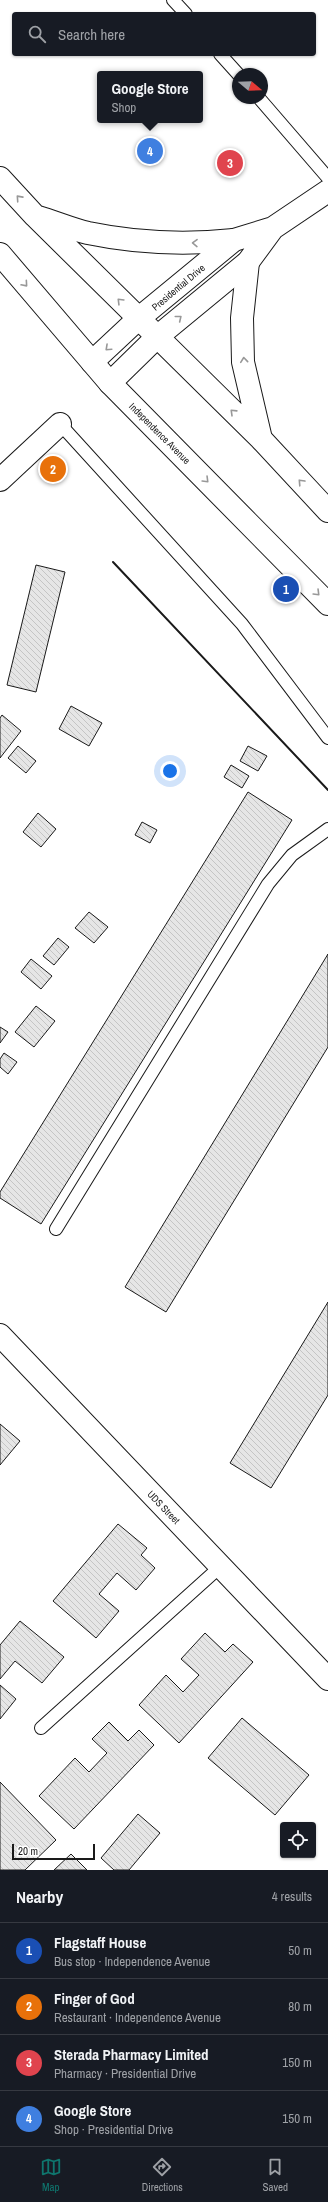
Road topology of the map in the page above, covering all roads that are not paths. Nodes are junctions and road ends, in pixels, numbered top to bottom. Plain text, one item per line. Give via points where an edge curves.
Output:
1 (173, 0) edge
2 (184, 12) edge
3 (222, 56) edge
4 (233, 68) edge
5 (264, 104) edge
6 (0, 178) edge
7 (328, 178) edge
8 (328, 191) edge
9 (35, 216) junction
10 (273, 228) junction
11 (234, 240) junction
12 (0, 254) edge
13 (248, 262) junction
14 (138, 319) junction
15 (157, 337) junction
16 (92, 362) junction
17 (110, 383) junction
18 (60, 424) joint
19 (260, 439) junction
20 (0, 480) edge
21 (328, 510) edge
22 (328, 604) edge
23 (328, 738) edge
24 (328, 828) edge
25 (56, 1229) dead end
26 (0, 1334) edge
27 (221, 1566) junction
28 (328, 1679) edge
29 (41, 1728) dead end

1 - 2 lane
3 - 4 lane
5 - 7 lane
9 -> 6 main road
8 - 10 main road, Presidential Drive
11 -> 9 main road via 198,244 123,239 87,233
14 -> 9 main road
10 - 11 main road, Presidential Drive
10 - 13 main road, Presidential Drive
11 - 14 main road, Presidential Drive
12 -> 16 main road, Independence Avenue
15 -> 13 main road, Presidential Drive
19 -> 13 main road via 243,362 242,318
14 - 15 main road
14 -> 16 main road, Presidential Drive
15 - 17 main road, Presidential Drive
19 -> 15 main road
16 - 17 main road, Independence Avenue
17 -> 22 main road, Independence Avenue
18 - 20 main road
18 - 23 lane via 242,624
21 -> 19 main road
24 - 25 lane via 292,855 268,884
26 - 27 main road, UDS Street
27 - 28 main road, UDS Street
27 - 29 lane

